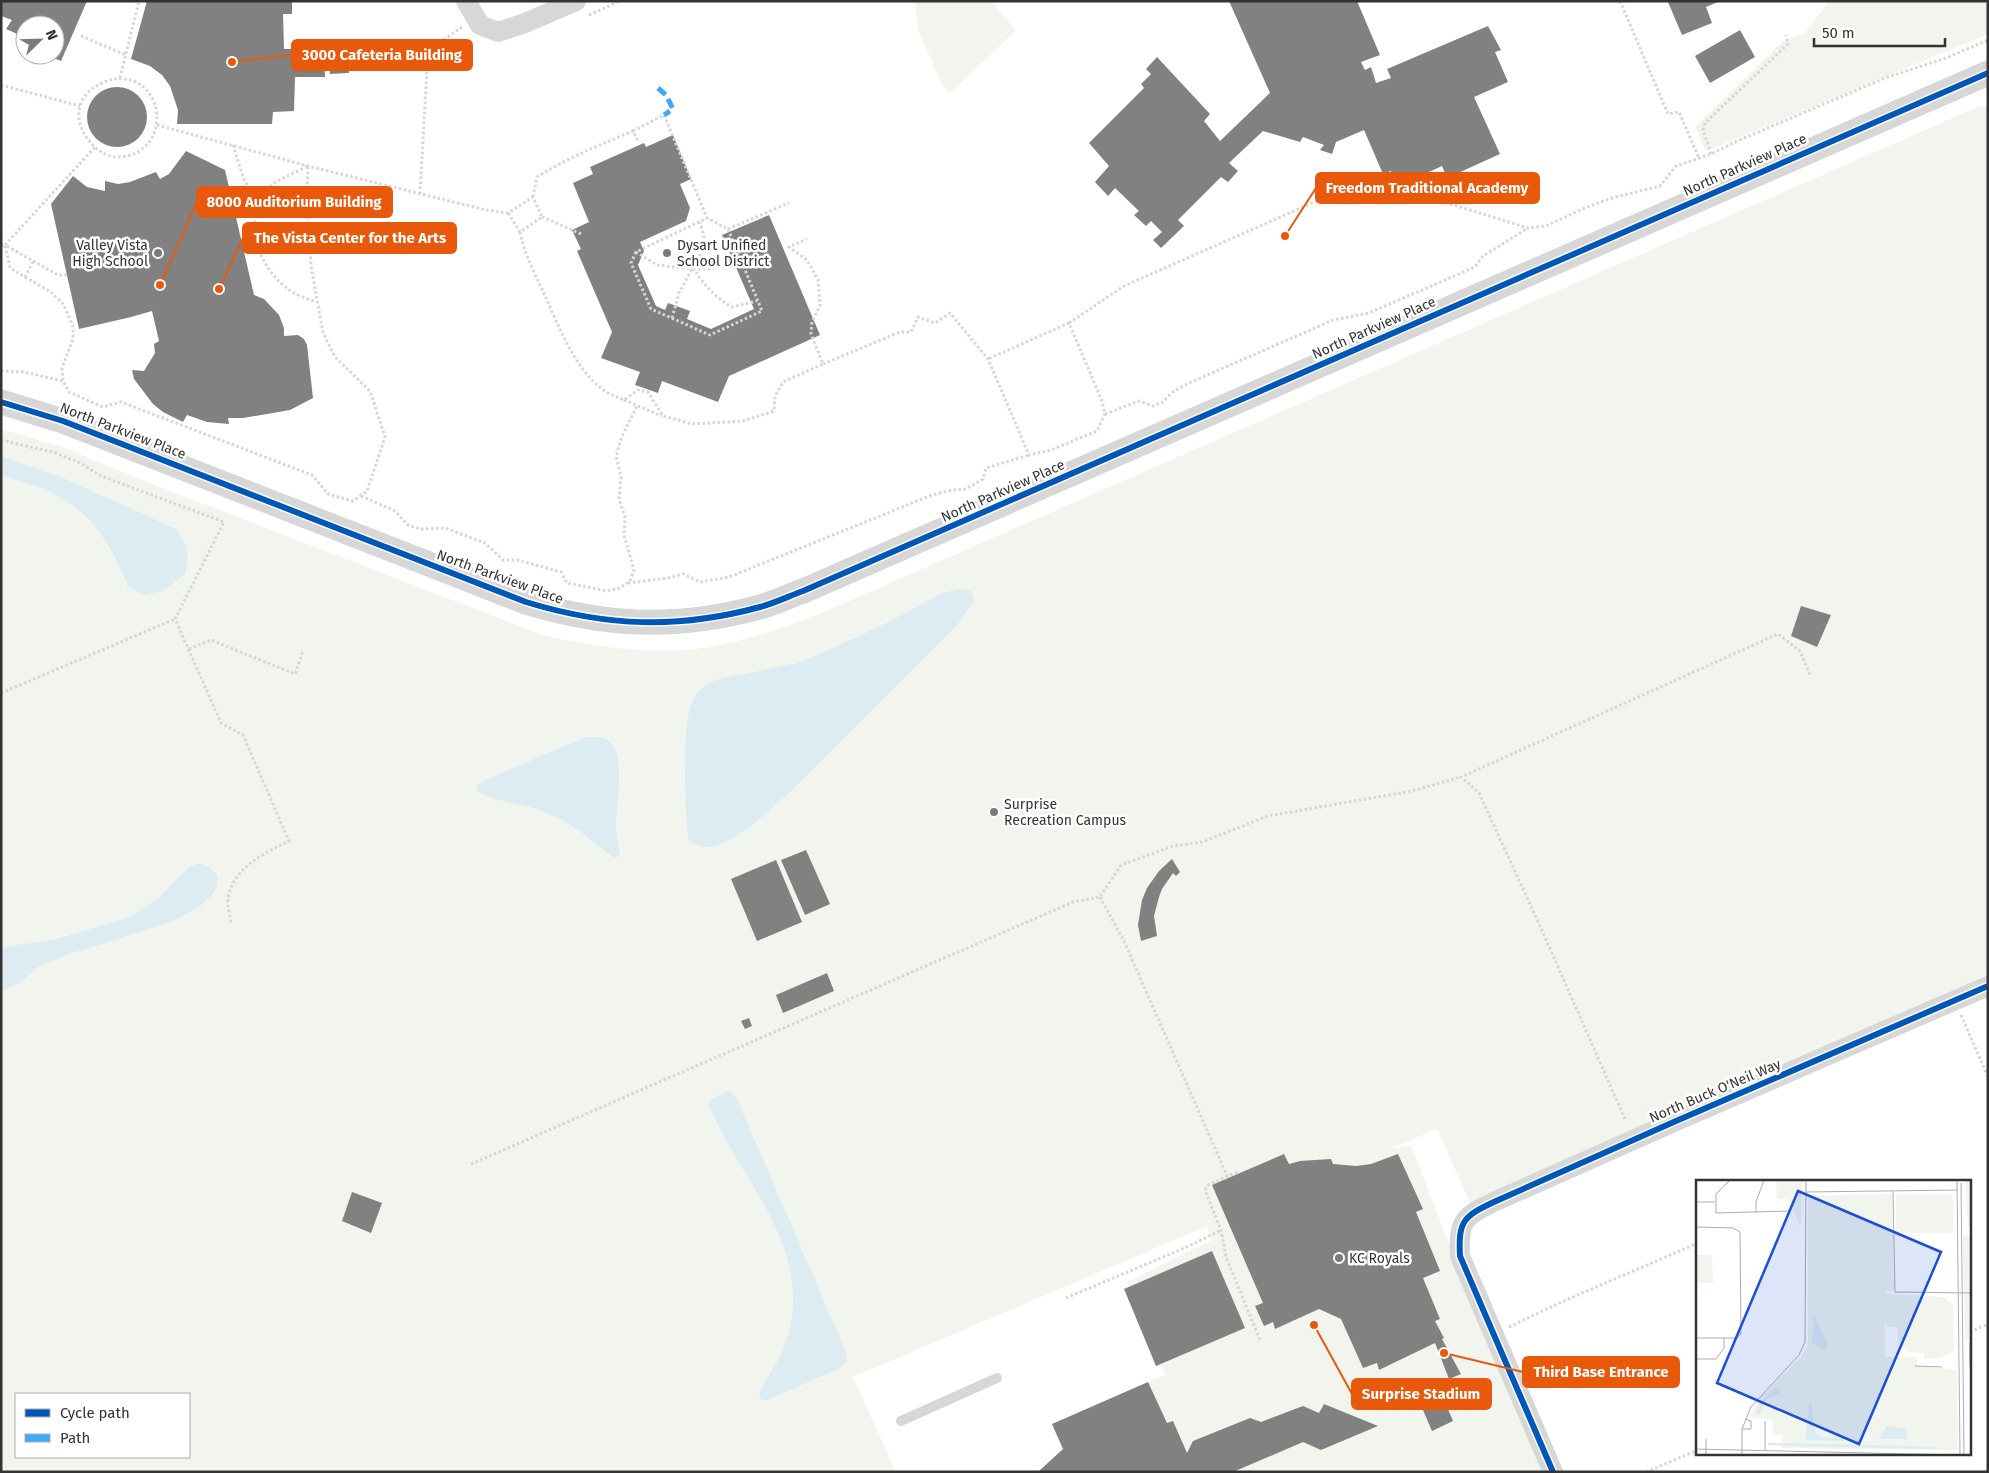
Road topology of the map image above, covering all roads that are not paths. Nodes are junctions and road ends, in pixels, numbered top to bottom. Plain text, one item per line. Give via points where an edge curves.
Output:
1 (576, 1) edge
2 (474, 15) edge
3 (1988, 73) edge
4 (1, 402) edge
5 (1988, 986) edge
6 (997, 1378) dead end
7 (901, 1421) dead end
8 (1553, 1472) edge

1 - 2 street via 498,32
3 - 4 street, North Parkview Place via 803,591 762,606 692,621 658,624 560,613 63,421
5 - 8 street, North Buck O'Neil Way via 1676,1121 1470,1215 1460,1229 1460,1256
6 - 7 lane

